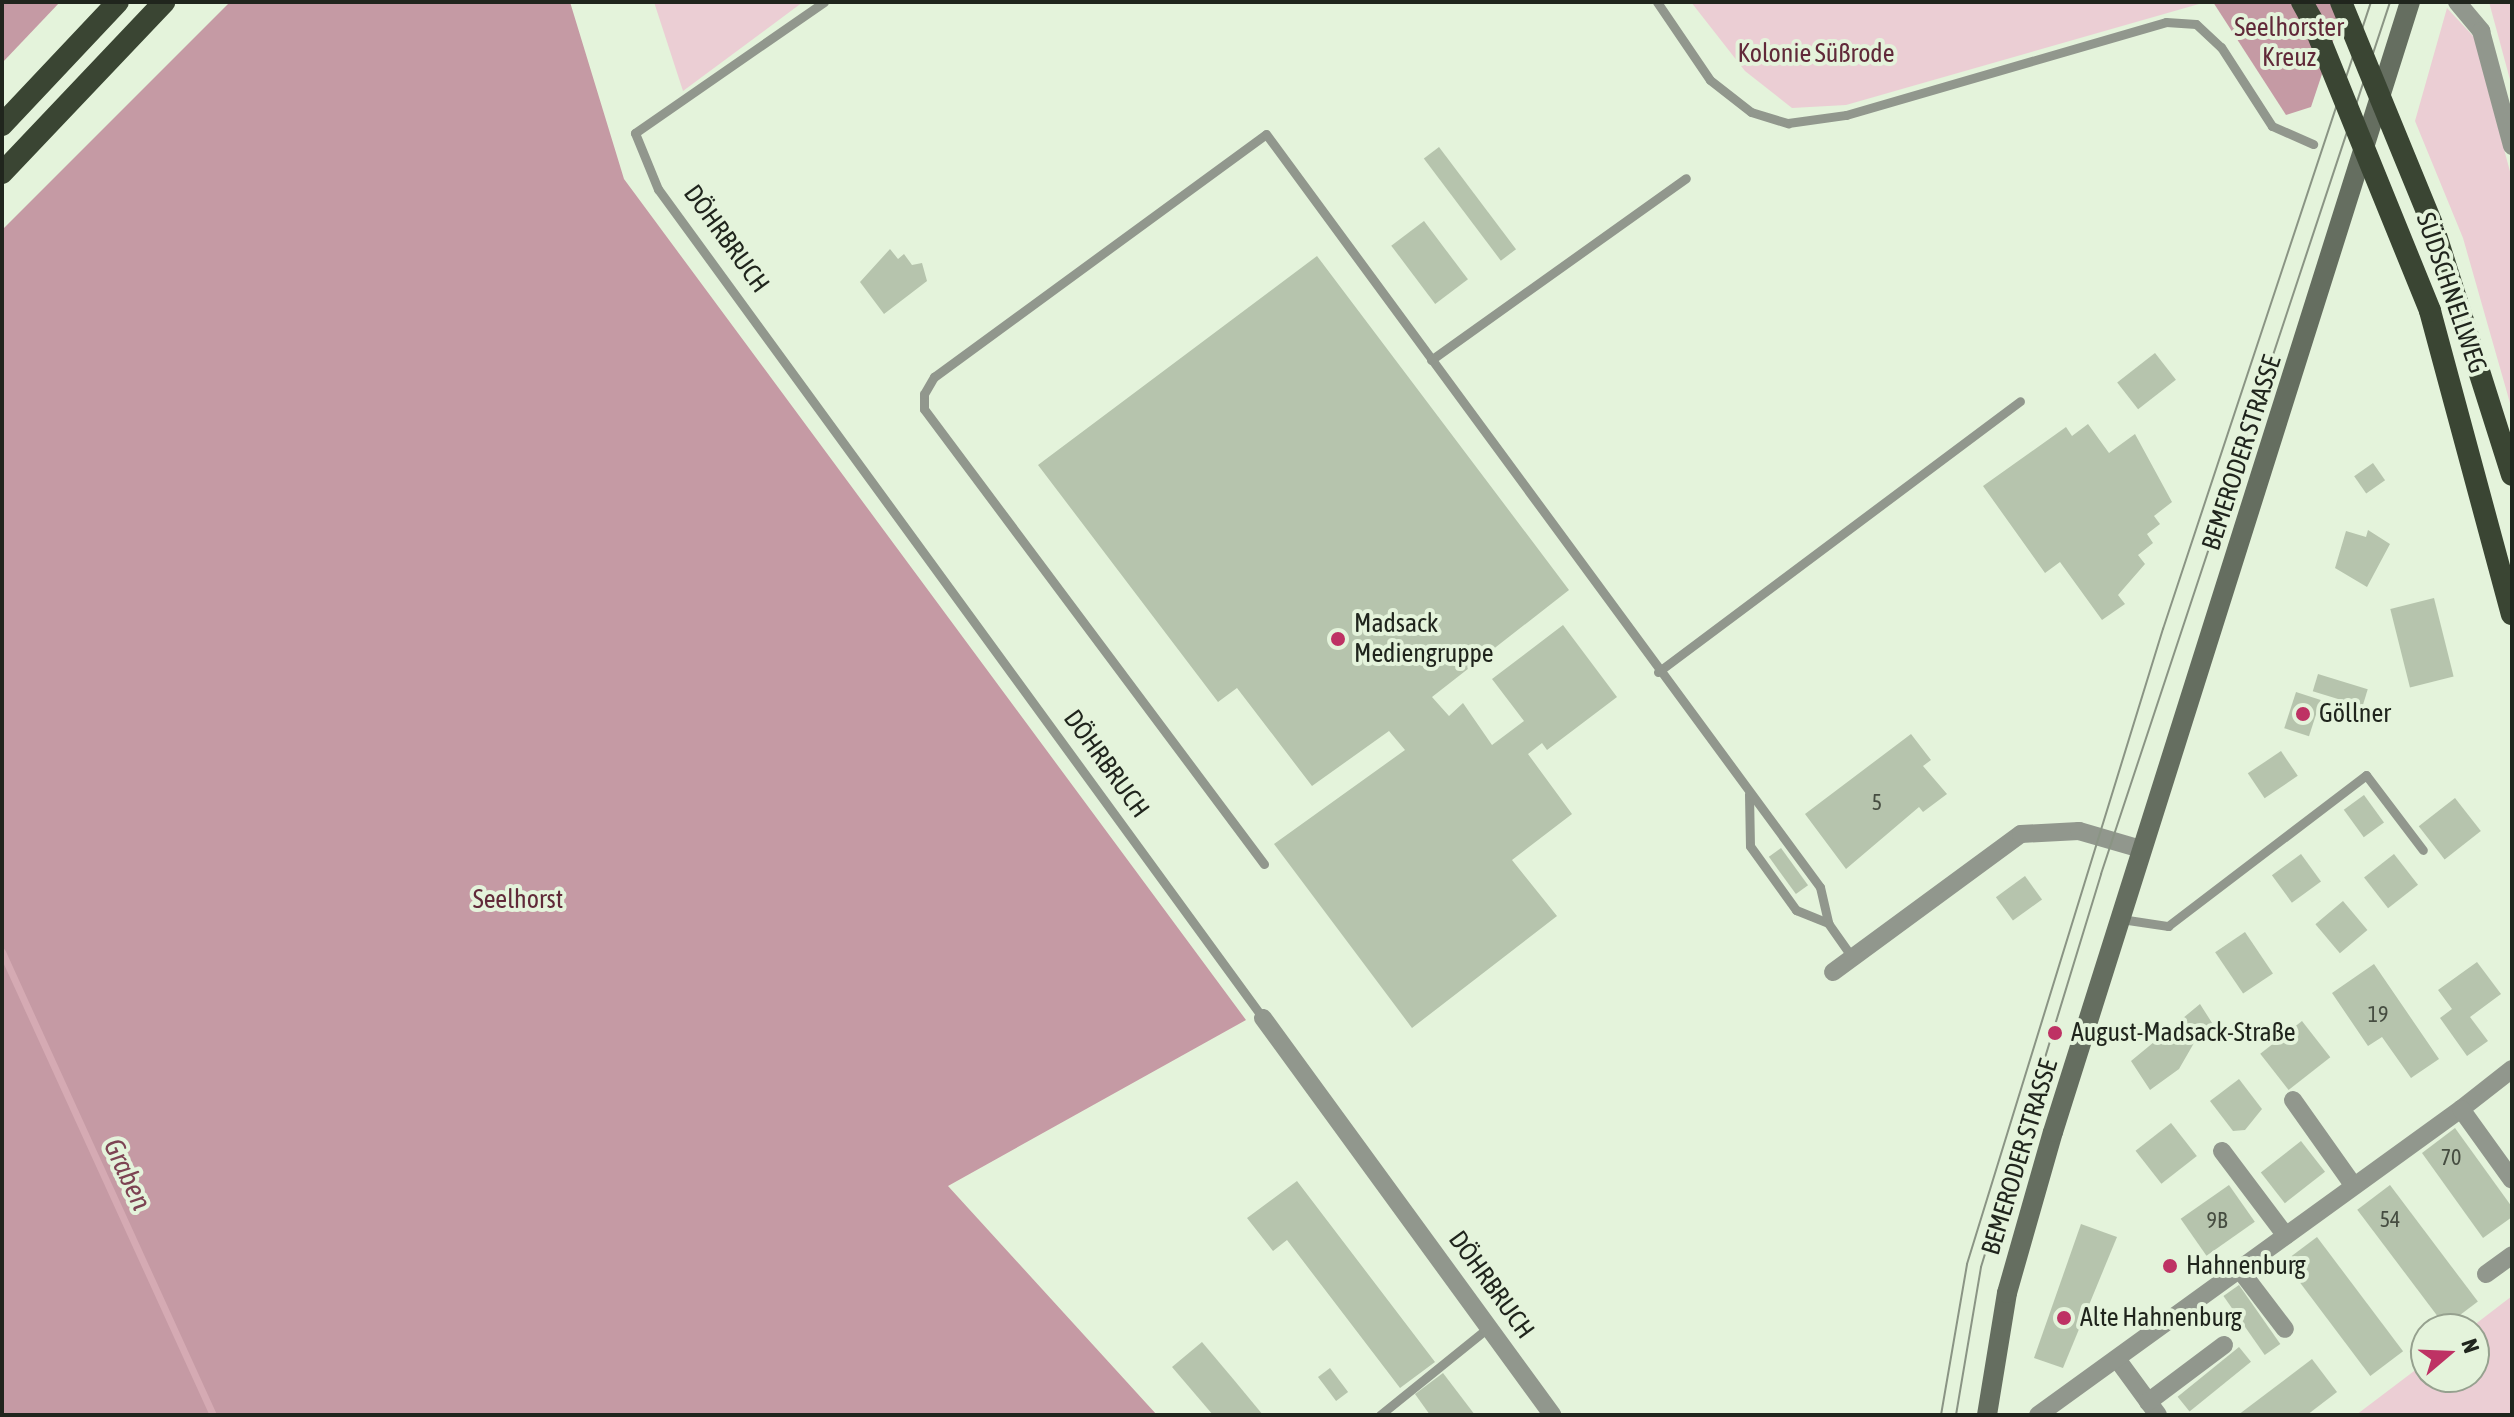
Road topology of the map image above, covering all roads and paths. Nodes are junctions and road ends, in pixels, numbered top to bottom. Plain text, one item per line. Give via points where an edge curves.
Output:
1 (118, 2) edge
2 (824, 2) edge
3 (1657, 2) edge
4 (2341, 2) edge
5 (2410, 2) edge
6 (2457, 2) edge
7 (161, 7) edge
8 (2307, 11) edge
9 (2, 125) edge
10 (2313, 144) dead end
11 (2512, 146) edge
12 (2, 173) edge
13 (1686, 178) dead end
14 (1431, 360) junction
15 (2020, 401) dead end
16 (2512, 475) edge
17 (2512, 614) edge
18 (1658, 672) junction
19 (1749, 794) junction
20 (2141, 849) junction
21 (2423, 850) dead end
22 (1264, 864) dead end
23 (2121, 919) junction
24 (1828, 923) junction
25 (1852, 957) junction
26 (1833, 972) dead end
27 (1263, 1018) joint
28 (2512, 1069) edge
29 (2293, 1100) dead end
30 (2461, 1109) junction
31 (2222, 1151) dead end
32 (2512, 1180) edge
33 (2354, 1186) junction
34 (2286, 1236) junction
35 (2512, 1255) edge
36 (2240, 1270) junction
37 (2486, 1274) dead end
38 (1489, 1327) junction
39 (2285, 1329) dead end
40 (2224, 1345) dead end
41 (2117, 1359) junction
42 (2153, 1408) edge
43 (1380, 1415) edge
44 (1552, 1415) edge
45 (1987, 1415) edge
46 (2038, 1415) edge

1 - 9 highway
2 - 27 lane, DÖHRBRUCH via 635,133 658,189
3 - 10 lane via 1710,80 1751,112 1788,123 1846,115 2166,22 2196,24 2221,47 2272,126
4 - 16 highway, SÜDSCHNELLWEG, bridge via 2433,226
5 - 20 main road, BEMERODER STRASSE
6 - 11 street via 2481,31
7 - 12 highway
8 - 17 highway, SÜDSCHNELLWEG, bridge via 2430,311 2470,438
13 - 14 lane
14 - 18 lane
14 - 22 lane via 1266,134 934,377 924,394 924,409
15 - 18 lane
18 - 19 lane
19 - 24 lane via 1820,887
19 - 24 lane via 1750,846 1796,910
20 - 23 main road, BEMERODER STRASSE
20 - 25 street via 2079,831 2021,834
21 - 23 lane via 2366,775 2168,926
23 - 45 main road, BEMERODER STRASSE via 2007,1293
24 - 25 lane
25 - 26 street
27 - 38 street, DÖHRBRUCH
28 - 30 street
29 - 33 street
30 - 32 street
30 - 33 street
31 - 34 street
33 - 34 street
34 - 36 street
35 - 37 street
36 - 39 street
36 - 41 street
38 - 43 lane
38 - 44 street, DÖHRBRUCH
40 - 42 street
41 - 42 street
41 - 46 street

